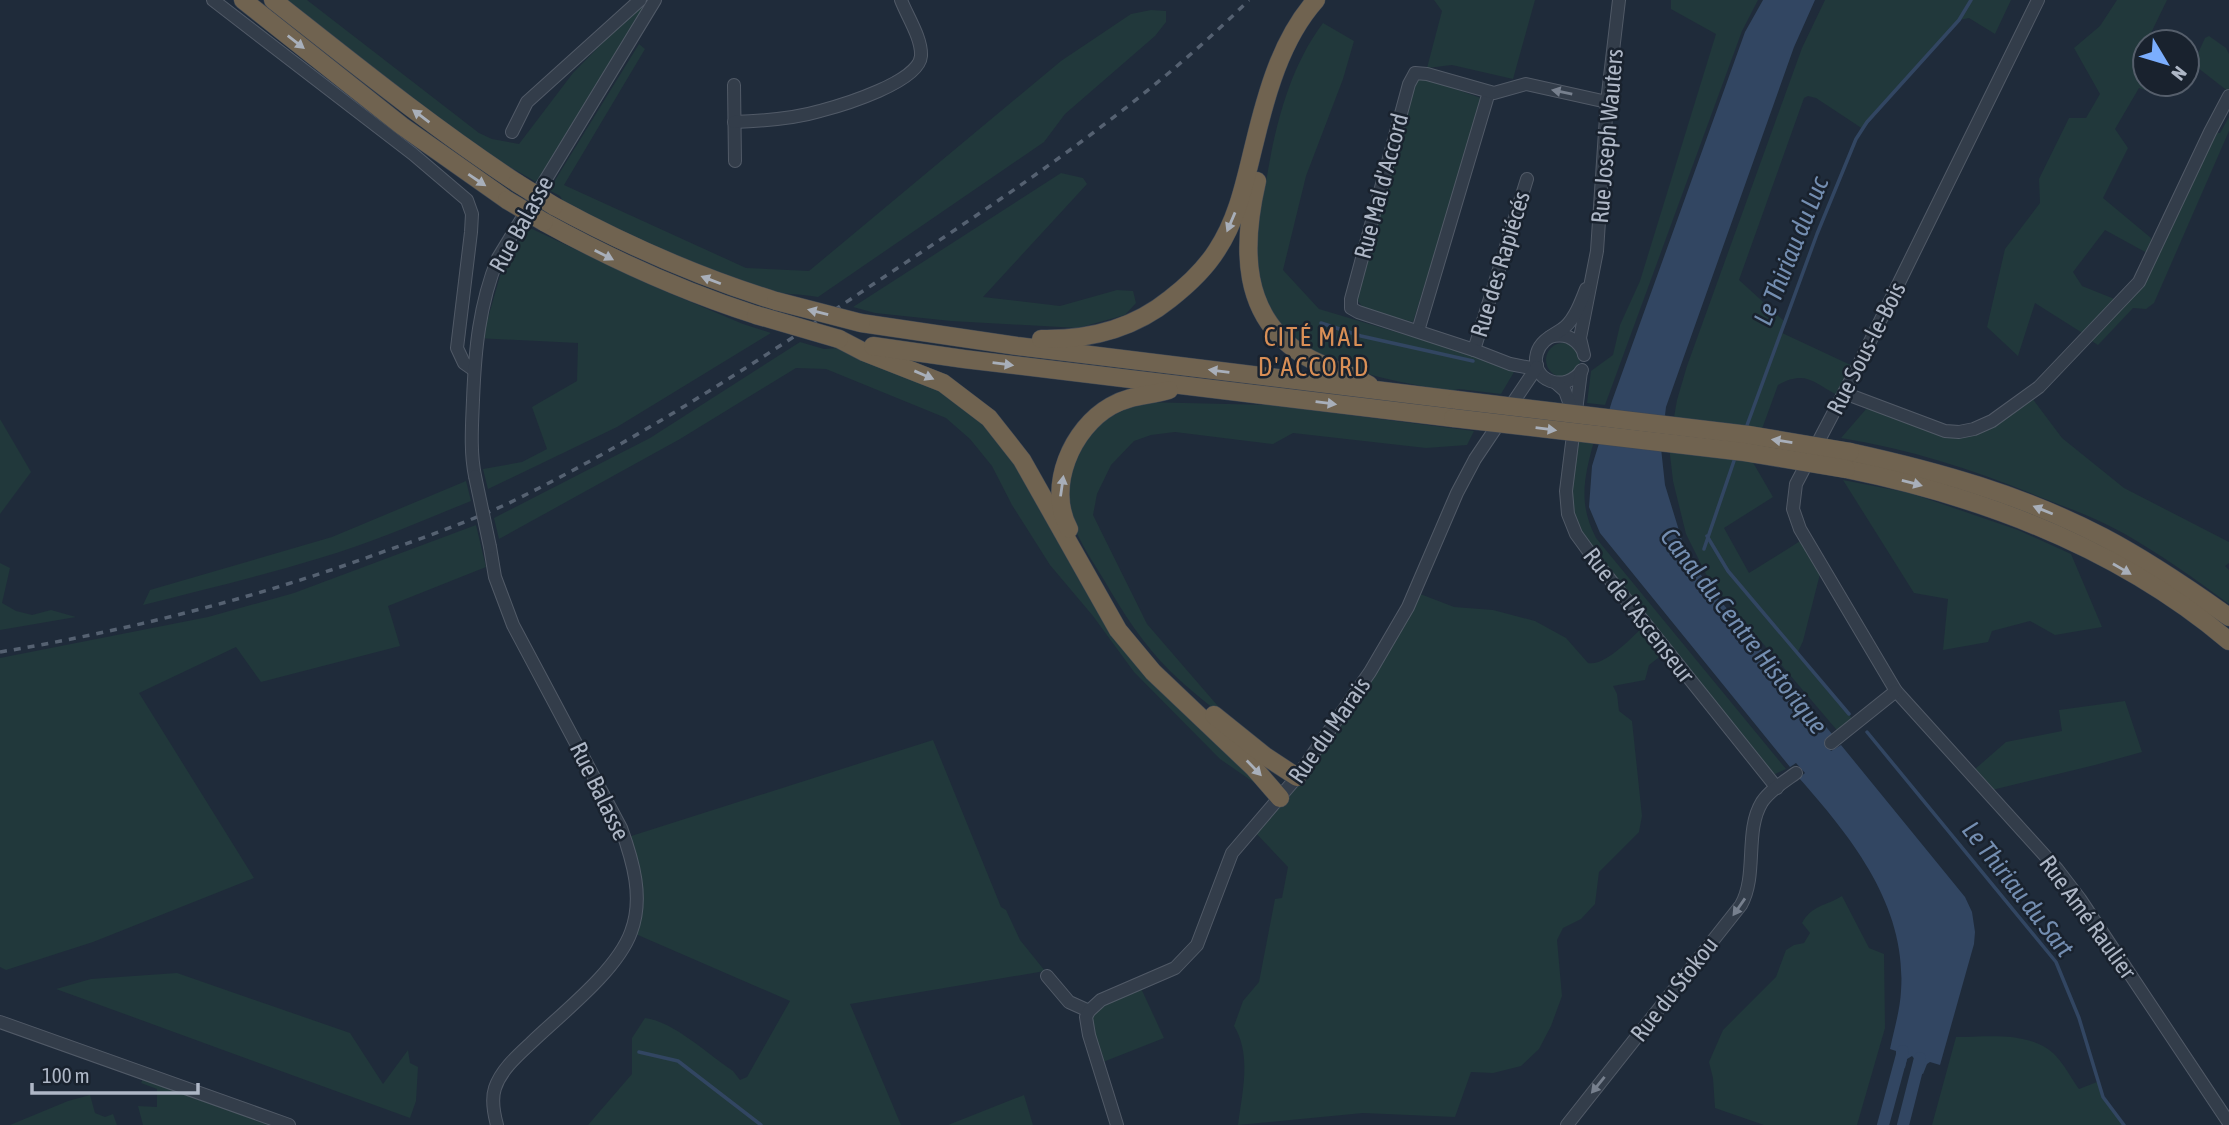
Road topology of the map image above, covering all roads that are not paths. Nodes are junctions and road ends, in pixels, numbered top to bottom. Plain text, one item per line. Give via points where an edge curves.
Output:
1 (213, 0) edge
2 (243, 0) edge
3 (273, 0) edge
4 (639, 0) edge
5 (655, 0) edge
6 (901, 0) edge
7 (1316, 0) edge
8 (1329, 0) edge
9 (1619, 0) edge
10 (2038, 0) edge
11 (734, 85) dead end
12 (1489, 92) junction
13 (2229, 96) edge
14 (1607, 102) junction
15 (734, 122) junction
16 (512, 132) dead end
17 (735, 161) dead end
18 (1527, 179) dead end
19 (1593, 272) junction
20 (1418, 331) junction
21 (1550, 337) junction
22 (839, 339) junction
23 (1017, 346) junction
24 (1474, 350) junction
25 (1584, 355) junction
26 (1510, 364) junction
27 (1537, 364) junction
28 (474, 370) junction
29 (1581, 371) junction
30 (1552, 381) junction
31 (1182, 386) junction
32 (1378, 390) junction
33 (1844, 393) junction
34 (1518, 395) junction
35 (1455, 409) junction
36 (1575, 418) junction
37 (1848, 460) junction
38 (2229, 617) edge
39 (2229, 641) edge
40 (1896, 691) junction
41 (1928, 726) joint
42 (1836, 739) dead end
43 (1796, 772) dead end
44 (1297, 777) junction
45 (1777, 788) junction
46 (1280, 798) junction
47 (1046, 976) dead end
48 (1088, 1011) junction
49 (0, 1022) edge
50 (2229, 1123) edge
51 (289, 1125) edge
52 (497, 1125) edge
53 (1117, 1125) edge
54 (1567, 1125) edge

1 - 28 street via 467,200 471,232 457,348 464,363
2 -> 22 highway, bridge via 402,126 544,222 663,282
23 -> 3 highway, bridge via 861,323 776,301 724,285 611,237 517,183 422,118
4 - 16 street via 527,102
5 - 28 street, Rue Balasse via 498,258 482,302
6 - 15 street via 920,46 919,64 913,72 859,99 818,112
7 -> 23 highway via 1283,53 1233,219 1218,249 1195,278 1147,316 1122,327
8 - 32 highway via 1302,35 1280,86 1249,217 1248,262 1258,301 1285,341 1304,355
9 - 14 street, Rue Joseph Wauters
10 - 33 street, Rue Sous-le-Bois
11 - 15 street
14 -> 12 street via 1525,85
12 - 20 street
12 - 20 street, Rue Mal d'Accord via 1427,74 1415,73 1409,84 1351,308
13 - 33 street via 2138,282 2039,387 1992,421 1959,432 1945,431
14 - 19 street, Rue Joseph Wauters
15 - 17 street
18 - 24 street, Rue des Rapiécés
19 - 21 street, Rue Joseph Wauters via 1574,314
19 - 25 street, Rue Joseph Wauters via 1580,338
20 - 24 street, Rue Mal d'Accord
21 - 25 street via 1572,338
21 - 27 street via 1540,346
22 -> 31 highway via 897,351
22 -> 46 highway via 943,383 989,418 1022,460 1118,630 1153,672
32 -> 23 highway
24 - 26 street, Rue Mal d'Accord
25 - 29 street
26 - 27 street, Rue Mal d'Accord
26 - 34 street via 1521,375
27 - 30 street
27 - 34 street, Rue du Marais
28 - 52 street, Rue Balasse, bridge via 471,440 495,577 513,625 621,828 632,860 636,899 631,932 620,953 500,1078 493,1102
29 - 30 street via 1571,381
29 - 36 street, Rue de l'Ascenseur
30 - 34 street via 1537,381
30 - 36 street via 1565,391
31 -> 35 highway
44 -> 31 highway via 1216,717 1153,659 1110,601 1065,522 1062,479 1085,428 1125,399
32 - 35 highway
33 - 40 street, Rue Sous-le-Bois via 1796,484 1793,509 1800,529
34 - 44 street, Rue du Marais via 1469,470 1398,625 1345,712
35 - 37 highway, bridge via 1749,435
36 - 45 street, Rue de l'Ascenseur via 1566,491 1576,534
38 -> 37 highway via 2151,564 2059,516 1961,479
37 -> 39 highway via 2052,532 2140,579
40 - 41 street, Rue Sous-le-Bois
40 - 42 street
41 - 50 street, Rue Amé Raulier via 2072,889
43 - 45 street
44 - 46 street, Rue du Marais
45 -> 54 street, Rue du Stokou via 1758,812 1748,888 1741,905
46 - 48 street, Rue du Marais via 1232,853 1197,945 1186,959 1101,1000
47 - 48 street via 1069,1002
48 - 53 street via 1089,1035
49 - 51 street

